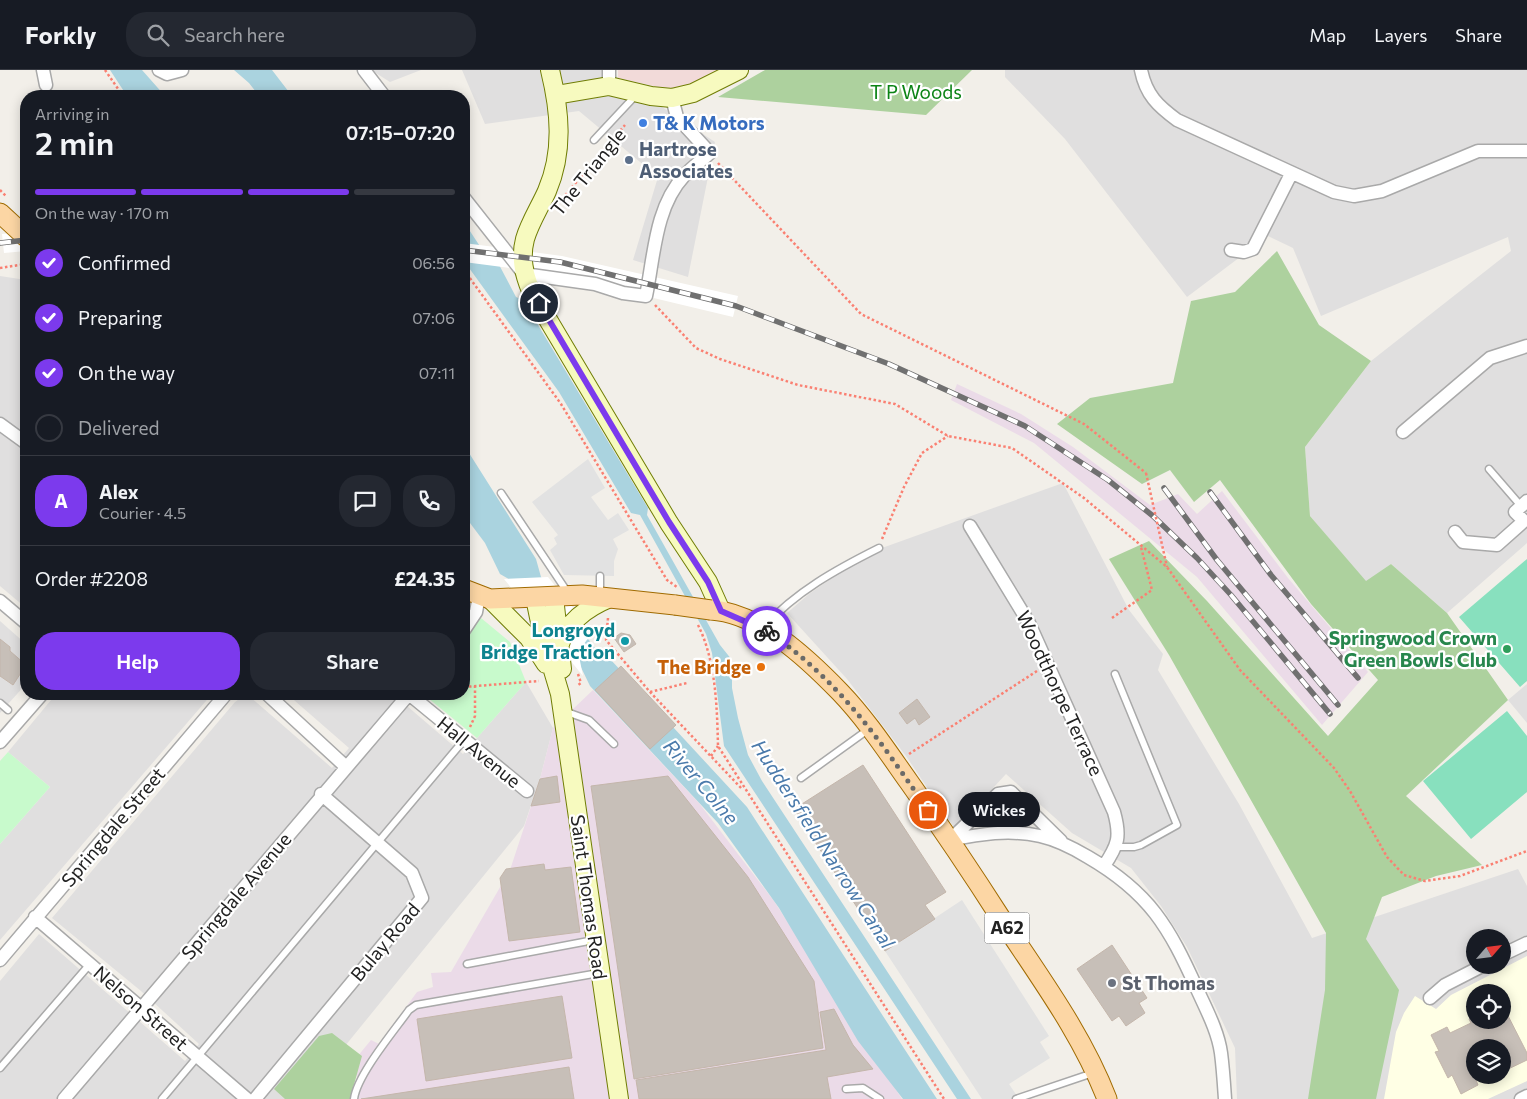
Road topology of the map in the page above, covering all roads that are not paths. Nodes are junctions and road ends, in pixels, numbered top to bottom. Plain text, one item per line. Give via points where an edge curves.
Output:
1 (43, 70) edge
2 (159, 70) edge
3 (182, 70) edge
4 (364, 70) edge
5 (550, 70) edge
6 (739, 70) edge
7 (1142, 70) edge
8 (609, 78) edge
9 (46, 86) dead end
10 (379, 90) edge
11 (638, 93) junction
12 (556, 95) junction
13 (672, 98) junction
14 (594, 140) dead end
15 (1527, 151) edge
16 (1291, 174) junction
17 (470, 206) edge
18 (0, 213) edge
19 (20, 231) edge
20 (1231, 250) dead end
21 (524, 274) junction
22 (1527, 346) edge
23 (0, 424) edge
24 (1403, 432) dead end
25 (20, 439) edge
26 (1490, 469) dead end
27 (501, 493) dead end
28 (1524, 503) edge
29 (970, 526) dead end
30 (1455, 532) dead end
31 (878, 548) road end
32 (600, 576) dead end
33 (478, 595) edge
34 (562, 596) junction
35 (605, 597) junction
36 (527, 598) junction
37 (0, 601) edge
38 (716, 611) junction
39 (20, 619) edge
40 (470, 621) edge
41 (763, 628) junction
42 (559, 647) junction
43 (1115, 674) dead end
44 (560, 695) junction
45 (37, 700) edge
46 (221, 700) edge
47 (274, 700) edge
48 (404, 700) edge
49 (416, 700) edge
50 (0, 703) edge
51 (8, 710) dead end
52 (870, 728) junction
53 (464, 740) junction
54 (0, 742) edge
55 (614, 744) dead end
56 (345, 766) junction
57 (801, 778) dead end
58 (527, 791) dead end
59 (321, 794) junction
60 (950, 840) junction
61 (1063, 842) junction
62 (378, 843) junction
63 (1117, 846) junction
64 (1104, 866) junction
65 (35, 918) junction
66 (596, 940) junction
67 (1527, 942) edge
68 (1511, 950) edge
69 (0, 960) edge
70 (90, 964) junction
71 (467, 964) dead end
72 (600, 973) junction
73 (1466, 974) edge
74 (1430, 998) dead end
75 (142, 1008) junction
76 (198, 1056) junction
77 (0, 1068) edge
78 (1096, 1071) junction
79 (846, 1089) dead end
80 (1527, 1096) edge
81 (64, 1099) edge
82 (162, 1099) edge
83 (247, 1099) edge
84 (255, 1099) edge
85 (354, 1099) edge
86 (619, 1099) edge
87 (880, 1099) edge
88 (1016, 1099) edge
89 (1106, 1099) edge
90 (1224, 1099) edge
91 (1521, 1099) edge

1 - 9 street
2 - 3 street via 167,74
4 - 10 street
5 - 12 street
6 - 13 street via 693,93
7 - 16 street via 1147,91 1157,105 1177,120
8 - 11 street
8 - 12 street
11 - 13 street
11 - 14 lane, The Triangle
12 - 21 street via 560,137 555,167 528,227 522,251
13 - 21 street via 677,117 710,153 683,177 668,199 646,296 595,284
15 - 16 street via 1478,151 1382,191 1354,196 1334,192
16 - 20 street via 1253,249 1244,252
17 - 21 street
18 - 19 main road
21 - 38 street via 531,291 708,582
22 - 24 street via 1490,358
23 - 25 street
26 - 28 lane
27 - 34 lane
28 - 30 street via 1515,512 1524,521 1497,544 1464,542
29 - 63 street, Woodthorpe Terrace via 1022,611 1048,664 1114,812 1118,827
31 - 41 lane via 804,590
32 - 35 lane
33 - 36 main road, A62
33 - 40 street via 476,612
33 - 44 street via 529,638
34 - 35 main road, A62
34 - 36 main road, A62
34 - 42 street, Saint Thomas Road
35 - 38 main road, A62, bridge
35 - 42 street via 588,609 583,623 562,636
36 - 44 street, Saint Thomas Road via 541,625
37 - 39 street
38 - 41 main road, A62
41 - 52 main road, A62 via 818,670 842,693
42 - 44 street, Saint Thomas Road via 564,680
43 - 63 lane via 1177,825 1134,848
44 - 55 lane
44 - 66 street, Saint Thomas Road
45 - 54 street
46 - 65 street, Springdale Street
47 - 56 street
48 - 56 street, Springdale Avenue
49 - 53 street, Hall Avenue
50 - 51 lane
52 - 57 lane
52 - 60 main road, A62
53 - 58 street, Hall Avenue
53 - 62 lane
56 - 59 street, Springdale Avenue
59 - 62 street, Bulay Road
59 - 75 street, Springdale Avenue
60 - 61 street via 1003,832
60 - 61 street via 998,794 1011,792
60 - 78 main road, A62 via 1076,1034
61 - 64 street
62 - 76 lane
62 - 84 street, Bulay Road via 412,873 422,898
63 - 64 street
64 - 90 street via 1137,891 1178,946 1221,1052
65 - 69 street, Springdale Street
65 - 70 street, Nelson Street
66 - 71 lane
66 - 72 street, Saint Thomas Road
67 - 68 street
70 - 75 street, Nelson Street
70 - 77 lane
72 - 85 lane via 416,1005 409,1010 370,1065 354,1092
72 - 86 street, Saint Thomas Road
73 - 74 street via 1445,985
75 - 76 street, Nelson Street
75 - 81 street, Springdale Avenue
76 - 82 lane
76 - 83 street, Nelson Street
78 - 88 lane
78 - 89 main road, A62
79 - 87 lane via 863,1088
80 - 91 street

